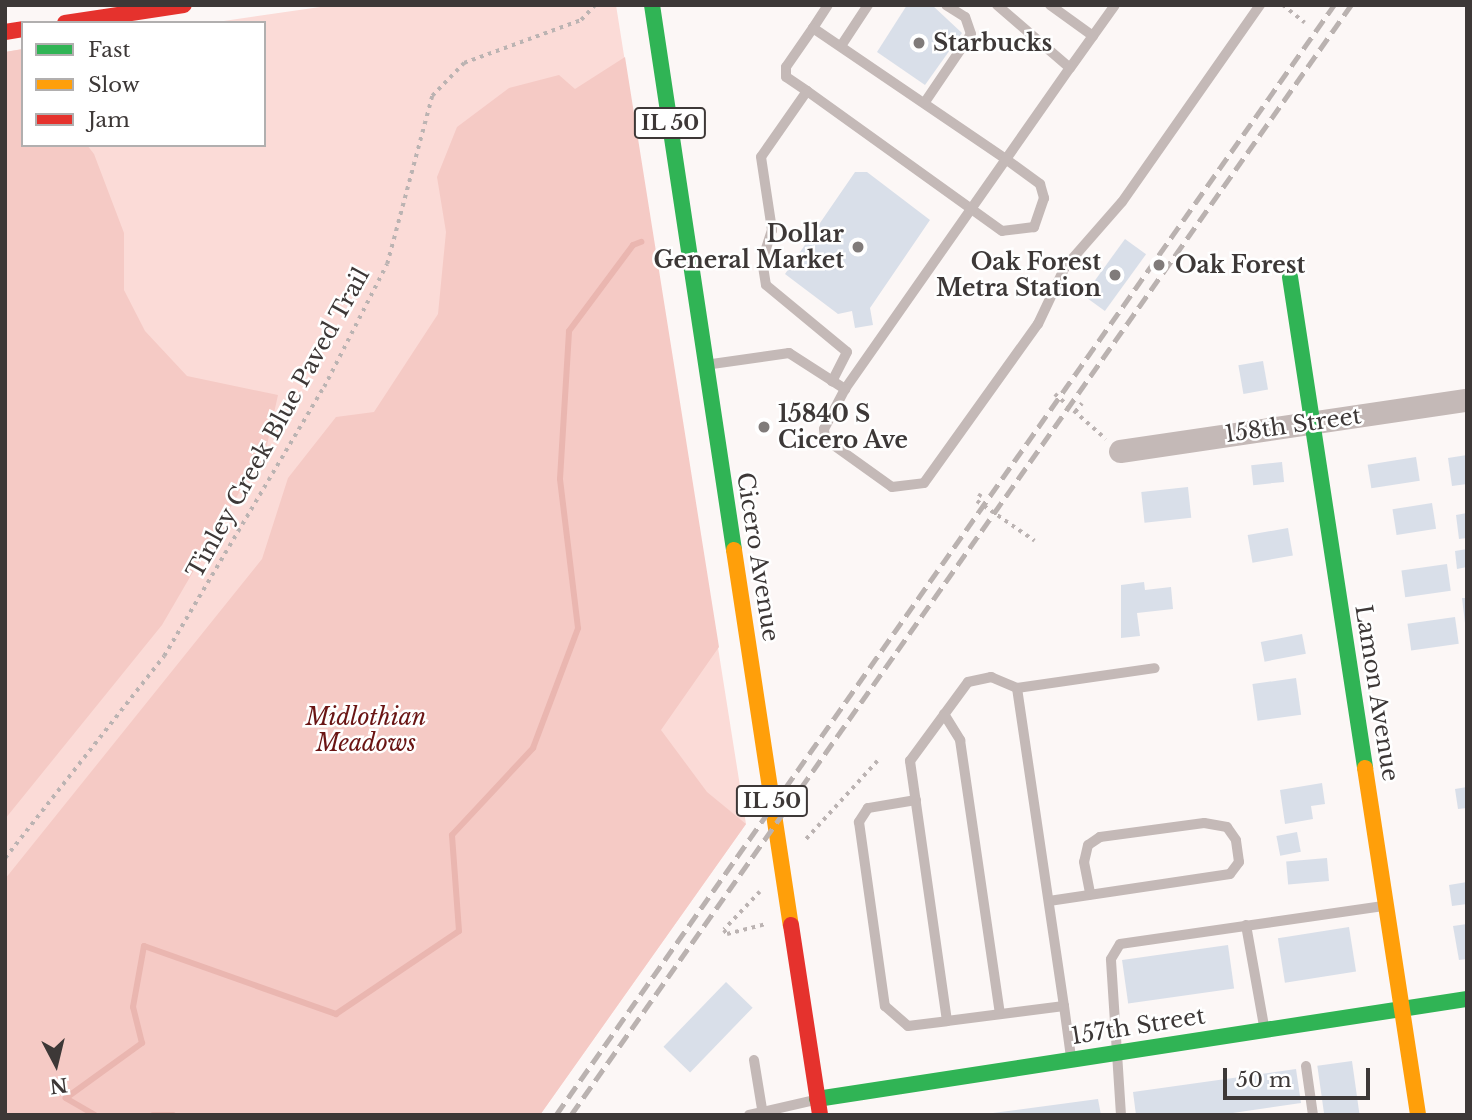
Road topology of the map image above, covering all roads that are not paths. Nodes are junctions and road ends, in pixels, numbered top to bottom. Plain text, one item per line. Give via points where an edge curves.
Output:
1 (184, 5) edge
2 (652, 5) edge
3 (828, 5) edge
4 (868, 5) edge
5 (946, 5) edge
6 (997, 5) edge
7 (1050, 5) edge
8 (1115, 5) edge
9 (1259, 5) edge
10 (78, 21) edge
11 (813, 28) junction
12 (1093, 36) junction
13 (841, 46) junction
14 (1070, 68) junction
15 (807, 91) junction
16 (925, 102) junction
17 (1007, 160) junction
18 (971, 213) junction
19 (1290, 277) dead end
20 (706, 364) junction
21 (832, 381) junction
22 (845, 389) junction
23 (1467, 400) edge
24 (1312, 421) junction
25 (1113, 445) road end
26 (1155, 668) dead end
27 (1017, 688) junction
28 (944, 714) junction
29 (916, 800) junction
30 (1090, 894) junction
31 (1049, 901) junction
32 (1386, 906) junction
33 (1246, 925) junction
34 (1467, 999) edge
35 (1064, 1006) junction
36 (1402, 1009) junction
37 (1000, 1014) junction
38 (947, 1021) junction
39 (1264, 1030) junction
40 (1120, 1052) junction
41 (754, 1060) dead end
42 (1072, 1060) junction
43 (1307, 1066) dead end
44 (818, 1107) edge
45 (762, 1114) edge
46 (749, 1115) edge
47 (1121, 1115) edge
48 (1313, 1115) edge
49 (1418, 1115) edge

1 - 10 street
2 - 20 street, Cicero Avenue / IL 50
3 - 11 lane
4 - 13 lane
5 - 16 lane via 965,17 971,34
6 - 14 lane
7 - 12 lane
8 - 12 lane
9 - 22 lane via 1122,202 1060,274 1038,324 924,483 892,487 825,439 824,429
11 - 13 lane
11 - 15 lane via 786,67 786,77
12 - 14 lane
13 - 16 lane
14 - 17 lane
15 - 18 lane
15 - 21 lane via 761,157 772,230 762,260 766,285 847,352
16 - 17 lane
17 - 18 lane
17 - 18 lane via 1040,184 1039,221 1014,233
18 - 22 lane
19 - 24 street, Lamon Avenue
20 - 21 lane via 789,353
20 - 44 street, Cicero Avenue / IL 50
21 - 22 lane
23 - 24 street, 158th Street
24 - 25 street, 158th Street
24 - 32 street, Lamon Avenue
26 - 27 lane
27 - 28 lane via 991,677 968,682
27 - 31 lane
28 - 29 lane via 910,761
28 - 37 lane via 960,740
29 - 38 lane
29 - 38 lane via 868,808 859,822 885,1006 908,1026
30 - 30 lane via 1230,874 1239,862 1236,840 1227,827 1204,823 1100,837 1088,845 1084,862
30 - 31 lane
31 - 35 lane
32 - 33 lane
32 - 36 street, Lamon Avenue
33 - 39 lane
33 - 40 lane via 1120,944 1111,959
34 - 36 street, 157th Street
35 - 37 lane
35 - 42 lane
36 - 39 street, 157th Street
36 - 49 street, Lamon Avenue
37 - 38 lane
39 - 40 street, 157th Street
40 - 42 street, 157th Street
40 - 47 lane via 1115,1073
41 - 45 lane
42 - 44 street, 157th Street
43 - 48 lane
44 - 45 lane
45 - 46 lane

